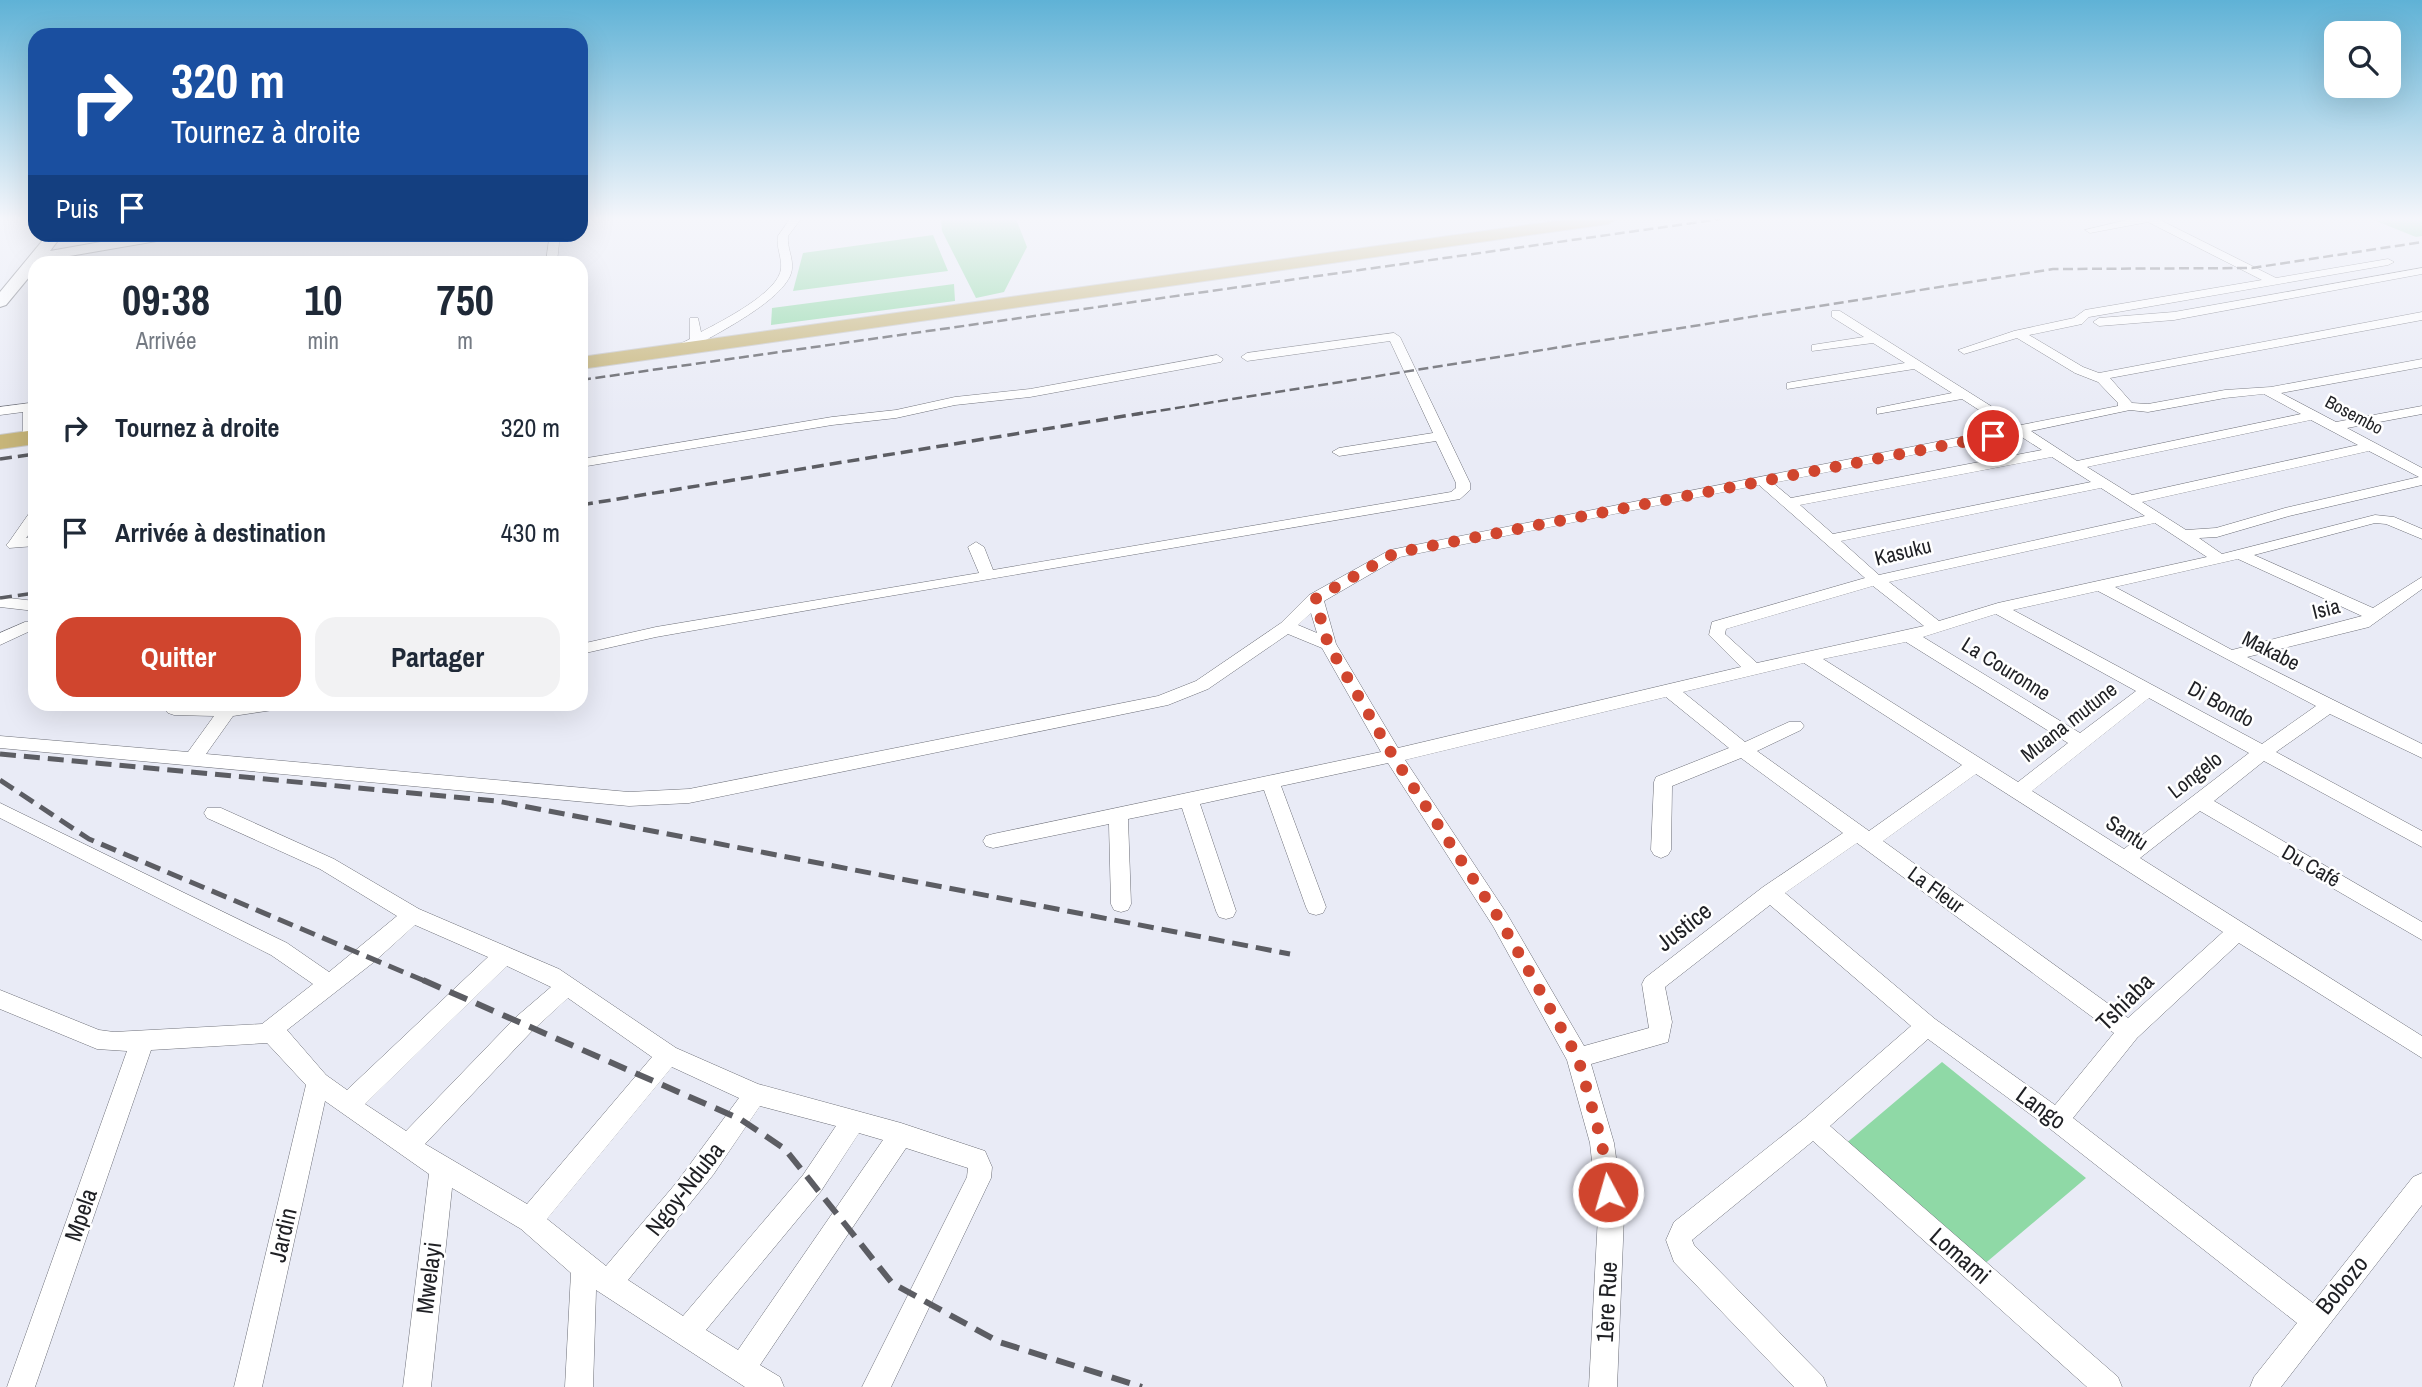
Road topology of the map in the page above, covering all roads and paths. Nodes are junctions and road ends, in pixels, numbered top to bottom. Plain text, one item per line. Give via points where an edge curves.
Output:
1 (16, 284) edge
2 (780, 284) edge
3 (1117, 284) edge
4 (2257, 284) edge
5 (2352, 284) edge
6 (0, 302) edge
7 (1836, 314) dead end
8 (2422, 316) edge
9 (694, 321) dead end
10 (2078, 321) junction
11 (2018, 334) junction
12 (1876, 339) junction
13 (689, 344) junction
14 (1816, 348) dead end
15 (1964, 350) dead end
16 (1247, 357) dead end
17 (1217, 359) dead end
18 (588, 362) edge
19 (2422, 363) edge
20 (1916, 365) junction
21 (2103, 379) junction
22 (1792, 386) dead end
23 (2268, 391) junction
24 (1964, 396) junction
25 (2126, 406) junction
26 (28, 407) edge
27 (2422, 410) edge
28 (0, 411) edge
29 (1882, 411) dead end
30 (2405, 413) junction
31 (2315, 415) junction
32 (2422, 419) edge
33 (2336, 426) junction
34 (2019, 431) junction
35 (1439, 436) junction
36 (28, 438) edge
37 (0, 442) edge
38 (2372, 446) junction
39 (1339, 452) dead end
40 (2054, 452) junction
41 (588, 462) edge
42 (2076, 465) junction
43 (2422, 474) edge
44 (2422, 481) edge
45 (1764, 482) junction
46 (2106, 483) junction
47 (2130, 500) junction
48 (1789, 503) junction
49 (2158, 518) junction
50 (28, 523) edge
51 (2422, 534) edge
52 (2184, 535) junction
53 (1831, 539) junction
54 (28, 542) edge
55 (7, 547) edge
56 (976, 547) dead end
57 (2239, 554) junction
58 (2220, 559) junction
59 (988, 576) junction
60 (1877, 580) junction
61 (2422, 582) edge
62 (2101, 586) junction
63 (1315, 599) junction
64 (0, 602) edge
65 (28, 605) edge
66 (1998, 608) junction
67 (2376, 616) junction
68 (28, 626) edge
69 (1287, 626) junction
70 (1937, 628) junction
71 (1909, 636) junction
72 (0, 640) edge
73 (1328, 644) junction
74 (588, 647) edge
75 (2230, 656) junction
76 (1807, 657) junction
77 (1754, 670) junction
78 (1669, 690) junction
79 (2148, 690) junction
80 (2329, 706) junction
81 (227, 711) edge
82 (1795, 726) dead end
83 (2079, 741) junction
84 (0, 743) edge
85 (1743, 750) junction
86 (2262, 752) junction
87 (2422, 752) edge
88 (1393, 756) junction
89 (192, 760) junction
90 (1975, 765) junction
91 (1270, 781) junction
92 (2019, 791) junction
93 (1189, 799) junction
94 (2199, 801) junction
95 (0, 810) edge
96 (214, 813) dead end
97 (1118, 814) junction
98 (1864, 837) junction
99 (2422, 840) edge
100 (993, 841) dead end
101 (1661, 849) dead end
102 (2125, 859) junction
103 (1770, 893) junction
104 (1121, 904) dead end
105 (1316, 907) dead end
106 (1226, 912) dead end
107 (412, 915) junction
108 (2239, 930) junction
109 (2422, 932) edge
110 (504, 955) junction
111 (328, 983) junction
112 (568, 986) junction
113 (0, 999) edge
114 (1927, 1026) junction
115 (2129, 1031) junction
116 (267, 1033) junction
117 (142, 1042) junction
118 (2422, 1048) edge
119 (668, 1055) junction
120 (1578, 1058) junction
121 (318, 1082) junction
122 (755, 1094) junction
123 (348, 1105) junction
124 (854, 1120) junction
125 (2057, 1120) junction
126 (1813, 1126) junction
127 (901, 1135) junction
128 (409, 1144) junction
129 (442, 1169) junction
130 (2422, 1185) edge
131 (530, 1220) junction
132 (584, 1267) junction
133 (610, 1282) junction
134 (2314, 1320) junction
135 (687, 1332) junction
136 (742, 1368) junction
137 (20, 1387) edge
138 (248, 1387) edge
139 (417, 1387) edge
140 (579, 1387) edge
141 (770, 1387) edge
142 (877, 1387) edge
143 (1603, 1387) edge
144 (1813, 1387) edge
145 (2108, 1387) edge
146 (2263, 1387) edge

1 - 6 street
2 - 13 street via 762,302
3 - 13 main road
4 - 10 street via 2085,314
5 - 10 street via 2174,316
7 - 12 street
8 - 21 street via 2107,374
9 - 13 street
10 - 11 street
11 - 15 street
11 - 21 street
12 - 14 street
12 - 20 street
13 - 18 main road
16 - 35 street via 1394,337
17 - 41 street
19 - 23 street
20 - 22 street
20 - 24 street
21 - 25 street
23 - 25 street via 2148,408
23 - 31 street, Bosembo
24 - 29 street
24 - 34 street
25 - 34 street
26 - 28 street
27 - 30 street
30 - 32 street
30 - 33 street
31 - 33 street, Bosembo
31 - 42 street
33 - 38 street, Bosembo
34 - 40 street
34 - 45 street
35 - 39 street
35 - 59 street via 1462,483 1463,490 1455,496
36 - 37 main road
38 - 43 street, Bosembo
38 - 47 street
40 - 42 street
40 - 48 street
42 - 46 street
44 - 52 street via 2217,532
45 - 48 street
45 - 63 street via 1395,553
46 - 47 street
46 - 53 street
47 - 49 street
48 - 53 street
49 - 52 street
49 - 60 street, Kasuku
50 - 55 street
51 - 57 street via 2382,519
52 - 58 street
53 - 60 street
54 - 55 street
56 - 59 street
57 - 58 street
57 - 67 street
58 - 62 street
59 - 74 street
60 - 70 street
60 - 77 street, Kasuku via 1718,626 1717,635
61 - 67 street, Isia
62 - 66 street
62 - 75 street, Makabe
63 - 69 street
63 - 73 street, 1ère Rue
64 - 65 street
66 - 70 street
66 - 79 street, Di Bondo
67 - 75 street, Isia
68 - 72 street
69 - 73 street
69 - 89 street via 1202,685 1161,701 689,796 629,799
70 - 71 street
71 - 76 street
71 - 83 street, La Couronne
73 - 88 street, 1ère Rue
75 - 80 street, Makabe
76 - 77 street
76 - 90 street, Santu
77 - 78 street
78 - 85 street, La Fleur
78 - 88 street
79 - 83 street, Muana mutune
79 - 86 street, Di Bondo
80 - 86 street, Longelo
80 - 87 street, Makabe
81 - 89 street
82 - 85 street
83 - 92 street, Muana mutune
84 - 89 street
85 - 98 street, La Fleur
85 - 101 street via 1663,782
86 - 94 street, Longelo
86 - 99 street, Di Bondo
88 - 91 street
88 - 120 street, 1ère Rue via 1500,920
90 - 92 street, Santu
90 - 98 street, Justice
91 - 93 street
91 - 105 street
92 - 102 street, Santu
93 - 97 street
93 - 106 street
94 - 102 street, Longelo
94 - 109 street, Du Café
95 - 111 street via 279,948
96 - 107 street via 327,864
97 - 100 street
97 - 104 street
98 - 103 street, Justice
98 - 115 street, La Fleur
102 - 108 street, Santu
103 - 114 street, Lango
103 - 120 street, Justice via 1653,984 1660,1035
107 - 110 street
107 - 111 street
108 - 115 street, Tshiaba
108 - 118 street, Santu
110 - 112 street
110 - 123 street
111 - 116 street
112 - 119 street
112 - 128 street via 524,1024
113 - 117 street via 97,1039
114 - 125 street, Lango
114 - 126 street
115 - 125 street, Tshiaba
116 - 117 street
116 - 121 street via 278,1036
117 - 137 street, Mpela
119 - 122 street
119 - 131 street
120 - 143 street, 1ère Rue via 1602,1143 1611,1216
121 - 123 street
121 - 138 street, Jardin
122 - 124 street
122 - 133 street, Ngoy-Nduba via 670,1212
123 - 128 street
124 - 127 street
124 - 135 street via 812,1183
125 - 134 street, Lango
126 - 144 street via 1683,1231 1679,1240 1683,1253
126 - 145 street, Lomami
127 - 136 street
127 - 142 street via 976,1159 979,1178
128 - 129 street
129 - 131 street
129 - 139 street, Mwelayi
130 - 134 street, Bobozo
131 - 132 street
132 - 133 street
132 - 140 street
133 - 135 street
134 - 146 street, Bobozo
135 - 136 street
136 - 141 street

